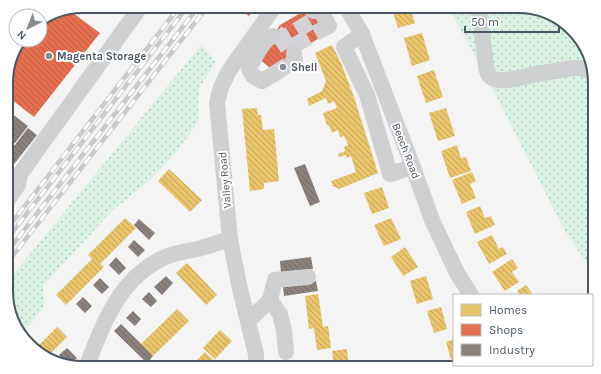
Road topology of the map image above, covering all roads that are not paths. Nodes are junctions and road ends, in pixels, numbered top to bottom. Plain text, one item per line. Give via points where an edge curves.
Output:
1 (136, 13) edge
2 (270, 13) edge
3 (328, 13) edge
4 (350, 13) edge
5 (480, 13) edge
6 (319, 18) tunnel mouth
7 (264, 20) junction
8 (362, 34) junction
9 (587, 69) edge
10 (274, 74) tunnel mouth
11 (413, 167) junction
12 (13, 178) edge
13 (13, 193) edge
14 (230, 239) junction
15 (308, 277) dead end
16 (470, 294) edge
17 (270, 300) junction
18 (248, 321) junction
19 (286, 352) dead end
20 (89, 361) edge
21 (256, 361) edge

1 - 12 street
2 - 7 street, Valley Road
3 - 6 street
4 - 8 street, Beech Road
5 - 9 street via 487,73 493,78 500,80 573,68
7 - 10 street via 274,34 248,69 253,76 262,81
7 - 14 street, Valley Road via 229,71 217,102
8 - 11 street, Beech Road
8 - 11 street via 344,47 367,95 390,174
11 - 16 street, Beech Road via 432,220
12 - 13 street via 18,186
14 - 18 street, Valley Road
14 - 20 street via 169,256 141,272 120,295
15 - 17 street via 275,280
17 - 18 street
17 - 19 street via 280,314
18 - 21 street, Valley Road

